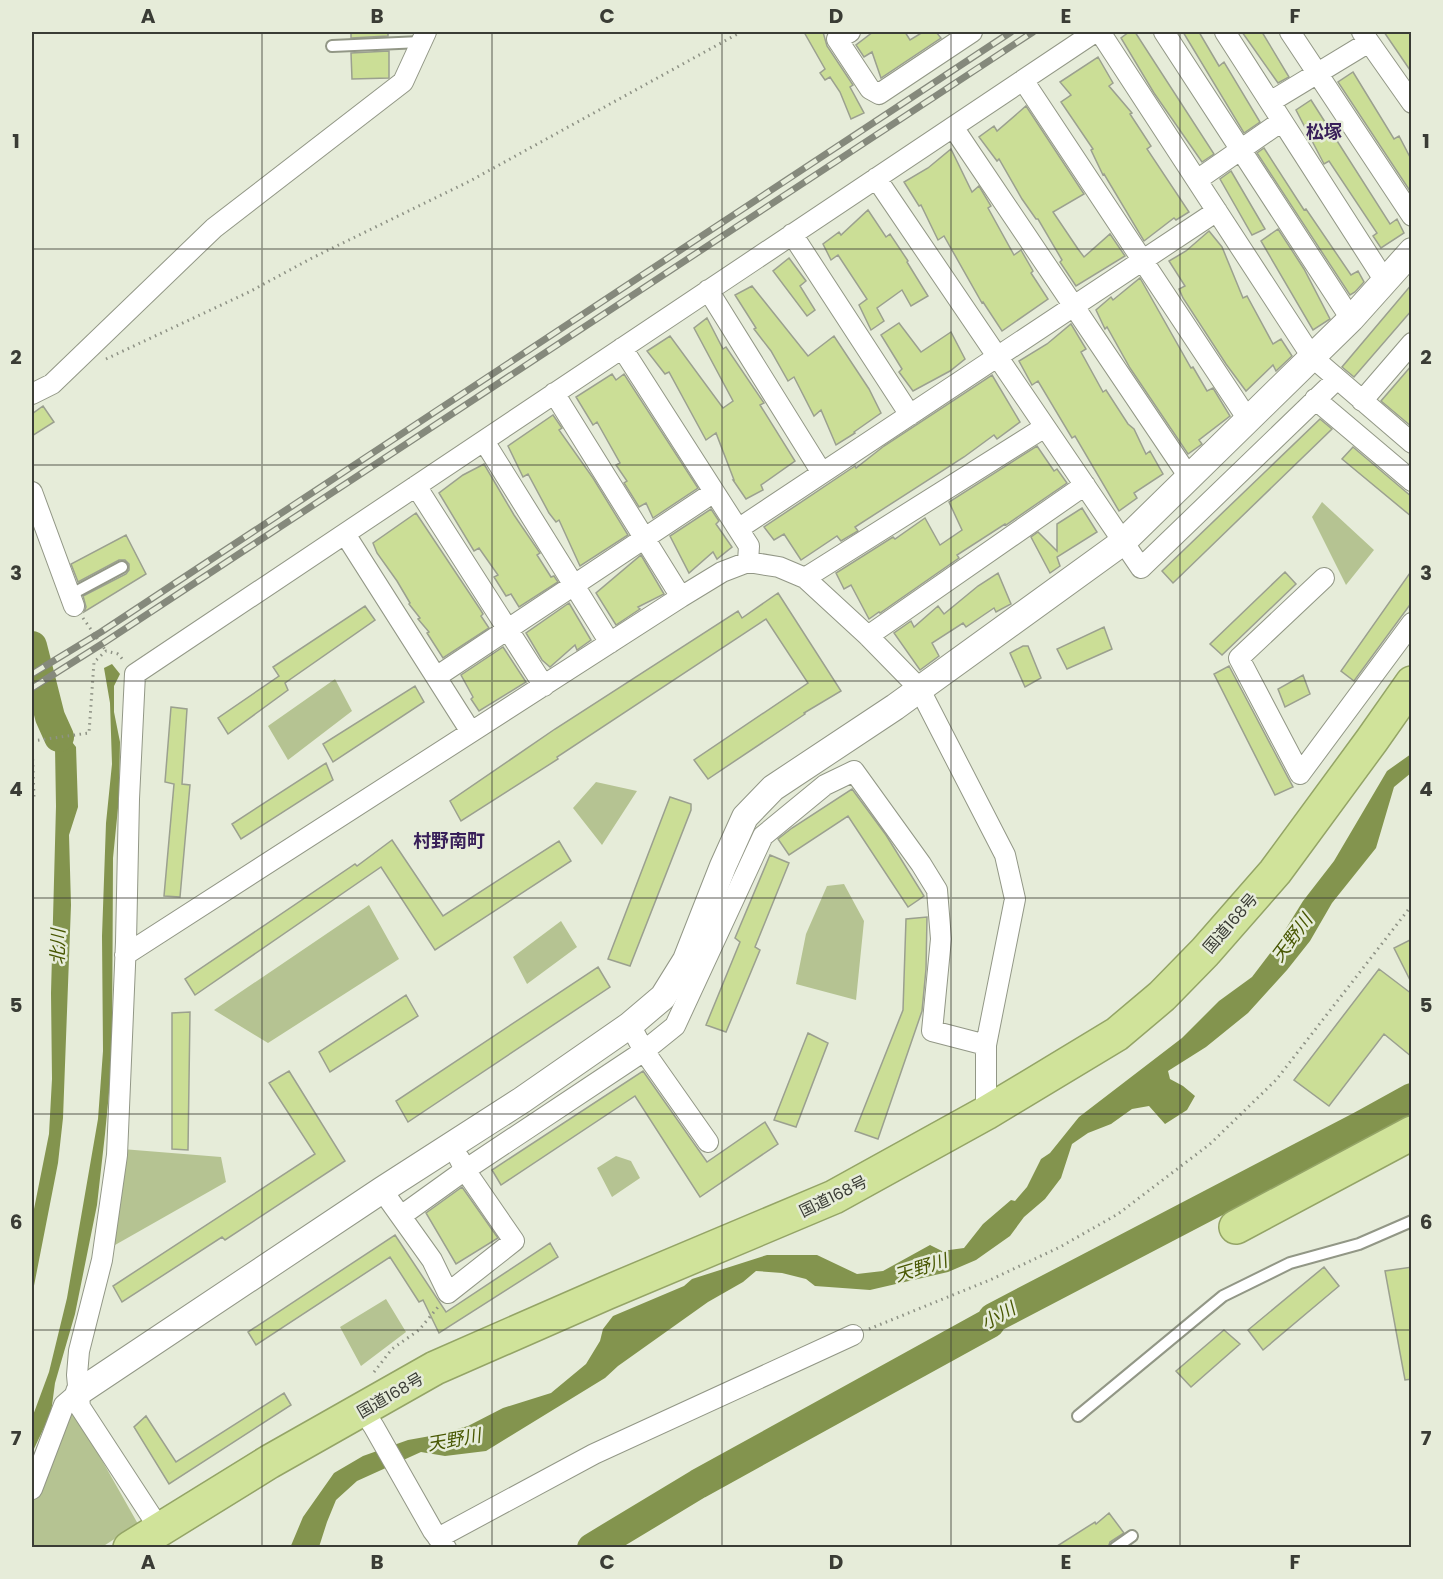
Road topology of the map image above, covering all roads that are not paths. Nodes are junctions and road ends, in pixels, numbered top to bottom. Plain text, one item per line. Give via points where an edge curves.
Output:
1 (850, 32) edge
2 (972, 32) edge
3 (1095, 32) edge
4 (1100, 32) edge
5 (1164, 32) edge
6 (1225, 32) edge
7 (1290, 32) edge
8 (424, 37) edge
9 (1366, 37) edge
10 (332, 46) dead end
11 (1317, 74) junction
12 (1023, 80) junction
13 (1270, 102) junction
14 (1412, 103) edge
15 (1282, 121) junction
16 (953, 127) junction
17 (1240, 149) junction
18 (876, 178) junction
19 (1197, 180) junction
20 (1217, 211) junction
21 (1412, 216) edge
22 (792, 234) junction
23 (1412, 251) edge
24 (1142, 260) junction
25 (1384, 281) junction
26 (708, 290) junction
27 (1074, 306) junction
28 (1351, 319) junction
29 (1412, 344) edge
30 (622, 348) junction
31 (997, 357) junction
32 (1312, 357) junction
33 (1336, 380) junction
34 (554, 393) junction
35 (32, 394) edge
36 (1315, 399) junction
37 (1362, 401) junction
38 (910, 415) junction
39 (1249, 421) junction
40 (1045, 427) junction
41 (484, 441) junction
42 (1412, 443) edge
43 (822, 473) junction
44 (1189, 477) junction
45 (1412, 481) edge
46 (1085, 485) junction
47 (416, 486) junction
48 (32, 492) edge
49 (714, 492) junction
50 (738, 529) junction
51 (345, 534) junction
52 (645, 538) junction
53 (1123, 542) junction
54 (748, 562) junction
55 (122, 567) dead end
56 (805, 578) junction
57 (1324, 578) dead end
58 (574, 585) junction
59 (681, 597) junction
60 (72, 600) joint
61 (1412, 623) edge
62 (508, 629) junction
63 (868, 636) junction
64 (610, 642) junction
65 (436, 677) junction
66 (1412, 682) edge
67 (544, 686) junction
68 (919, 688) junction
69 (471, 732) junction
70 (125, 955) junction
71 (630, 1025) junction
72 (986, 1045) junction
73 (644, 1051) junction
74 (986, 1113) junction
75 (1412, 1133) edge
76 (708, 1142) dead end
77 (453, 1145) junction
78 (1412, 1155) edge
79 (465, 1170) junction
80 (382, 1190) junction
81 (401, 1216) junction
82 (1412, 1221) edge
83 (853, 1335) road end
84 (79, 1392) junction
85 (1078, 1416) dead end
86 (369, 1418) junction
87 (32, 1489) edge
88 (159, 1528) junction
89 (1132, 1536) dead end
90 (439, 1539) edge
91 (130, 1548) edge
92 (1115, 1548) edge

1 - 2 street via 837,39 870,89 879,94
3 - 12 street
4 - 19 street
5 - 17 street
6 - 13 street
7 - 11 street
8 - 10 lane
8 - 35 street via 403,82 214,228 52,384
9 - 11 street
9 - 14 street
11 - 13 street
11 - 21 street
12 - 16 street
12 - 24 street
13 - 15 street
15 - 17 street
15 - 25 street
16 - 18 street
16 - 27 street
17 - 19 street
17 - 28 street
18 - 22 street
18 - 31 street
19 - 20 street
20 - 24 street
20 - 32 street
22 - 26 street
22 - 38 street
23 - 25 street
24 - 27 street
24 - 39 street
25 - 28 street
26 - 30 street
26 - 43 street
27 - 31 street
27 - 44 street
28 - 32 street
29 - 37 street
30 - 34 street
30 - 49 street
31 - 38 street
31 - 40 street
32 - 33 street
32 - 39 street
33 - 36 street
33 - 37 street
34 - 41 street
34 - 52 street
36 - 45 street
36 - 53 street via 1141,568
37 - 42 street
38 - 43 street
39 - 44 street
40 - 46 street
40 - 56 street
41 - 47 street
41 - 58 street
43 - 50 street
44 - 53 street
46 - 53 street
46 - 63 street
47 - 51 street
47 - 62 street
48 - 60 street
49 - 50 street
49 - 52 street
50 - 54 street via 749,546
51 - 65 street
51 - 70 street via 135,674
52 - 58 street
52 - 59 street
53 - 68 street
54 - 56 street via 779,567
54 - 59 street via 722,572
55 - 60 lane
56 - 63 street
57 - 61 street via 1239,658 1300,774
58 - 62 street
58 - 64 street
59 - 64 street
62 - 65 street
62 - 67 street
63 - 68 street
64 - 67 street
65 - 69 street
66 - 74 highway, 国道168号 via 1275,872 1162,996 1118,1034
67 - 69 street
68 - 71 street via 773,788 745,817 686,960 663,997
68 - 72 street via 1005,855 1015,899
69 - 70 street
70 - 84 street via 117,1155 102,1260 79,1351
71 - 73 street
71 - 77 street
72 - 73 street via 932,1030 941,939 936,890 855,771 825,785 763,836 675,1026
72 - 74 street
73 - 76 street
73 - 79 street
74 - 86 highway, 国道168号 via 834,1197 435,1368
75 - 78 highway via 1240,1234
77 - 79 street
77 - 80 street
79 - 81 street
79 - 81 street via 514,1241 448,1293 432,1260
80 - 81 street
80 - 84 street
82 - 85 lane via 1359,1244 1290,1263 1223,1296
83 - 90 street via 594,1454
84 - 87 street via 64,1405
84 - 88 street via 80,1407 91,1426
86 - 88 highway, 国道168号 via 269,1462
86 - 90 street
88 - 91 highway, 国道168号
89 - 92 lane

